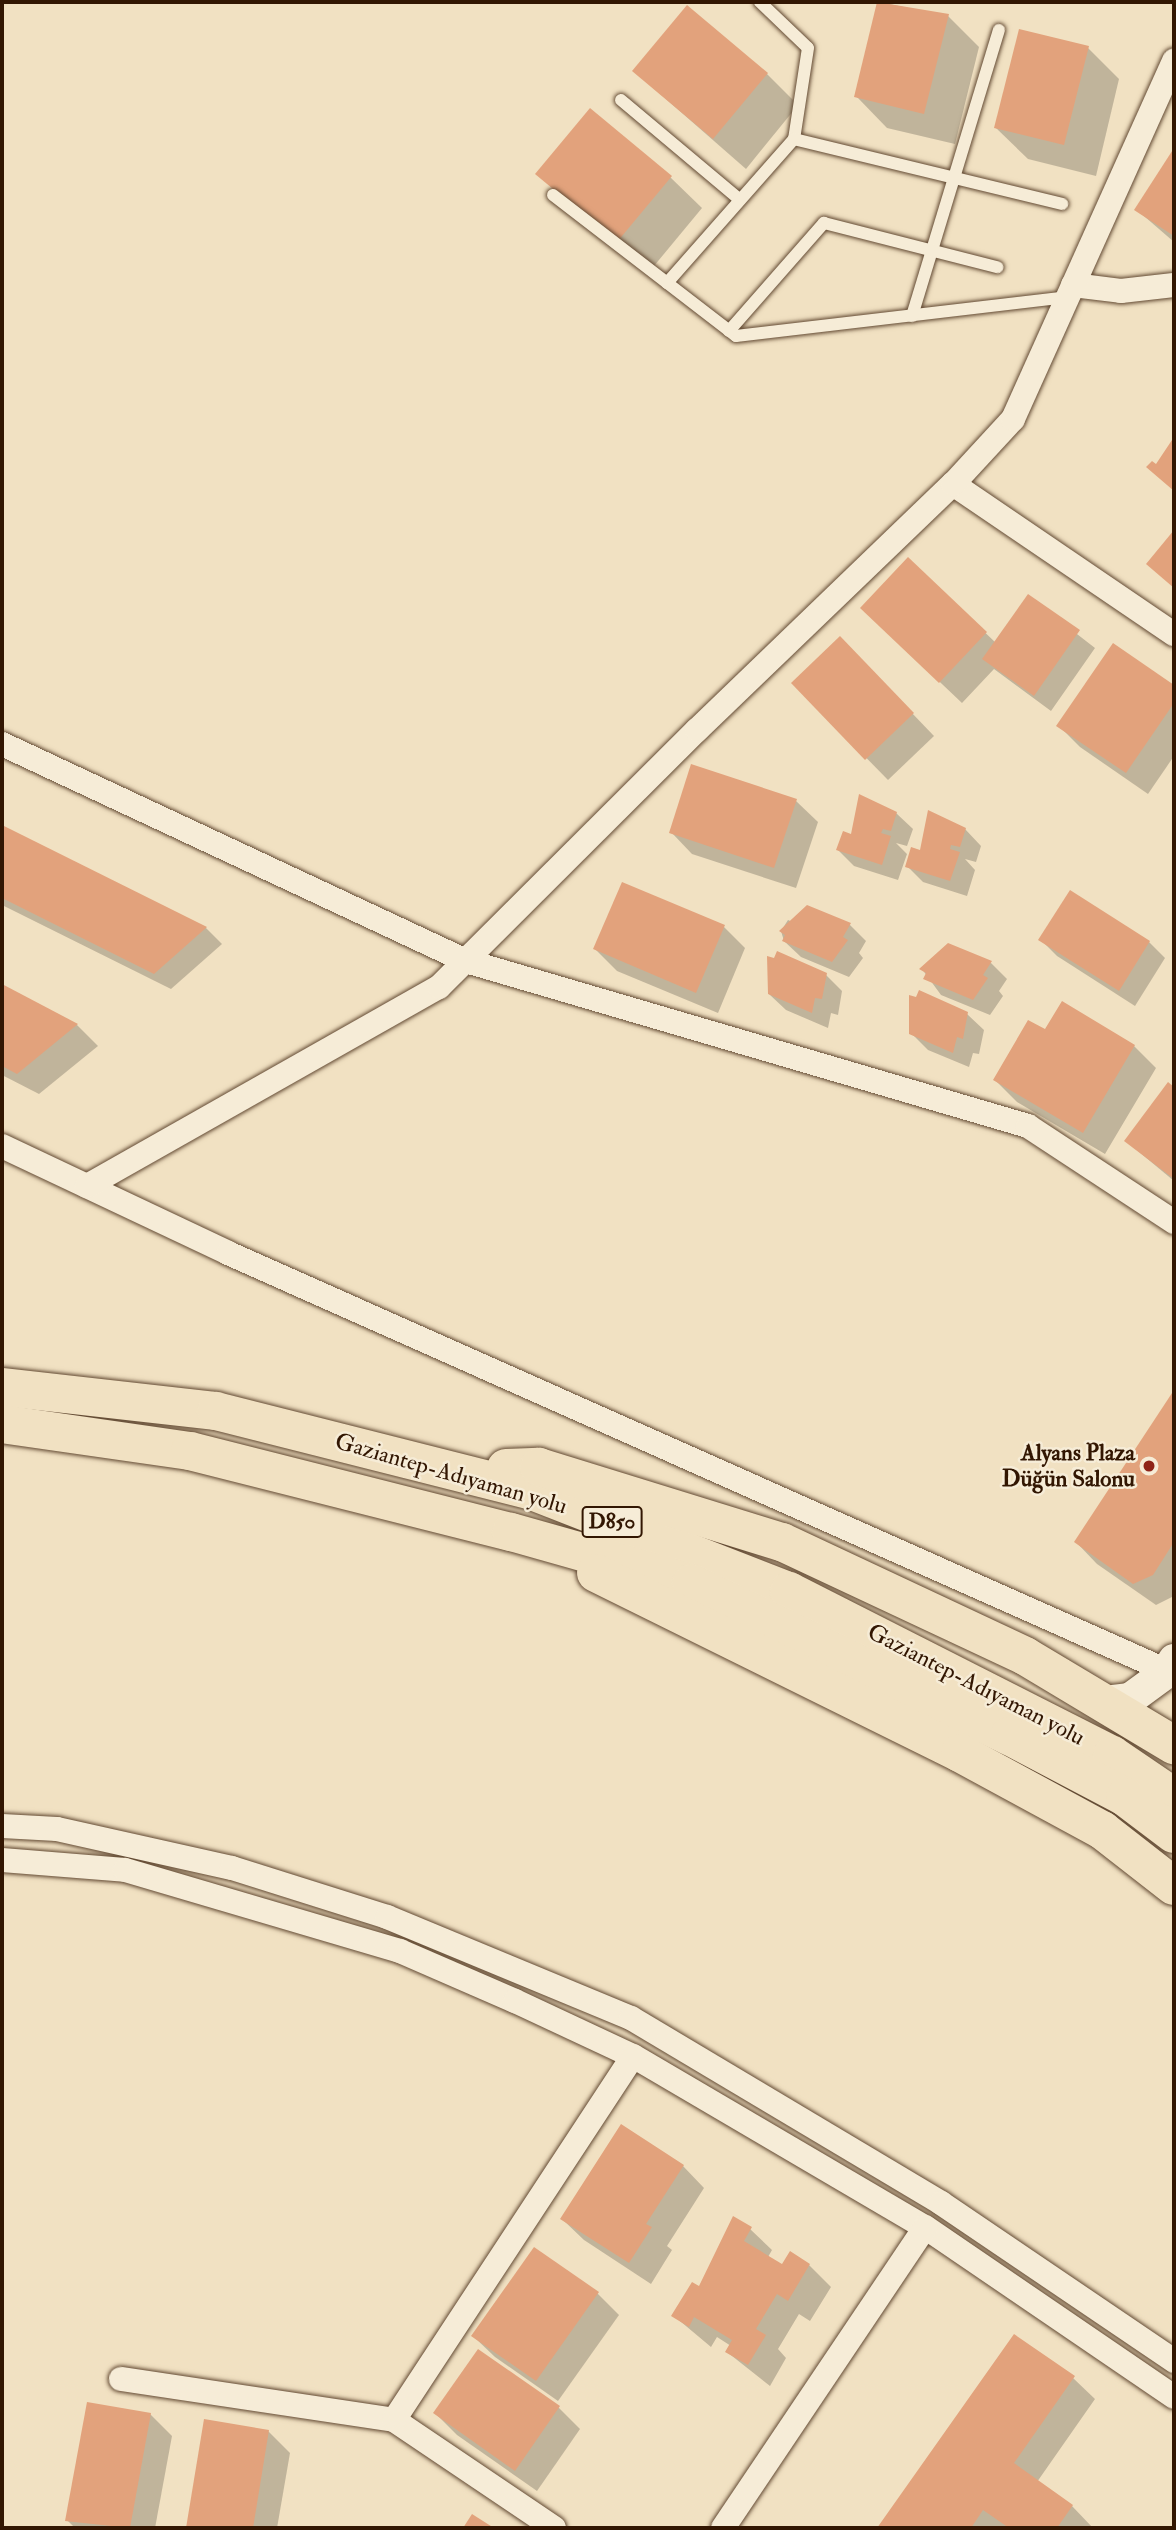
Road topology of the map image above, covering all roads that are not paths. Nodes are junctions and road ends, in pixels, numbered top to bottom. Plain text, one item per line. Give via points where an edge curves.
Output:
1 (760, 2) edge
2 (999, 30) dead end
3 (1174, 60) edge
4 (621, 100) dead end
5 (794, 139) junction
6 (952, 177) junction
7 (552, 195) dead end
8 (740, 200) junction
9 (1062, 204) dead end
10 (931, 250) junction
11 (997, 267) dead end
12 (667, 283) junction
13 (1174, 285) edge
14 (1070, 291) junction
15 (912, 316) junction
16 (729, 331) junction
17 (953, 484) junction
18 (1174, 634) edge
19 (2, 744) edge
20 (466, 961) junction
21 (2, 1146) edge
22 (87, 1186) junction
23 (1174, 1222) edge
24 (7, 1384) edge
25 (2, 1424) edge
26 (446, 1469) junction
27 (542, 1544) junction
28 (1172, 1669) edge
29 (1105, 1702) junction
30 (1174, 1745) edge
31 (1174, 1797) edge
32 (2, 1826) edge
33 (1174, 1833) edge
34 (2, 1860) edge
35 (1174, 1886) edge
36 (633, 2056) junction
37 (925, 2227) junction
38 (1174, 2361) edge
39 (121, 2379) dead end
40 (1174, 2397) edge
41 (394, 2420) junction
42 (554, 2528) edge
43 (723, 2528) edge

1 - 5 lane via 808,48
2 - 6 lane
3 - 14 street
4 - 8 lane
5 - 6 lane
5 - 8 lane
6 - 9 lane
6 - 10 lane
7 - 12 lane
8 - 12 lane
10 - 11 lane
10 - 15 lane
10 - 16 lane via 824,223
12 - 16 lane
13 - 14 street
14 - 15 lane
14 - 17 street via 1013,419
15 - 16 lane via 736,336
17 - 18 street
17 - 20 street
19 - 20 street
20 - 22 street via 439,987
20 - 23 street via 1028,1126
21 - 22 street
22 - 28 street
24 - 26 highway, Gaziantep-Adıyaman yolu / D850 via 216,1411
25 - 27 highway, Gaziantep-Adıyaman yolu / D850 via 190,1451 511,1532
26 - 29 highway via 539,1466 782,1542 1025,1656
26 - 31 highway, Gaziantep-Adıyaman yolu / D850 via 532,1491 789,1591 1112,1755
27 - 33 highway, Gaziantep-Adıyaman yolu / D850 via 691,1583 1009,1736 1125,1797
27 - 35 highway via 667,1611 960,1753 1102,1830
28 - 29 street via 1130,1699
29 - 30 highway
32 - 38 street via 57,1829 232,1868 387,1917 631,2018 941,2203
34 - 36 street via 125,1870 400,1951
36 - 37 street
36 - 41 street
37 - 40 street
37 - 43 street
39 - 41 street
41 - 42 street

